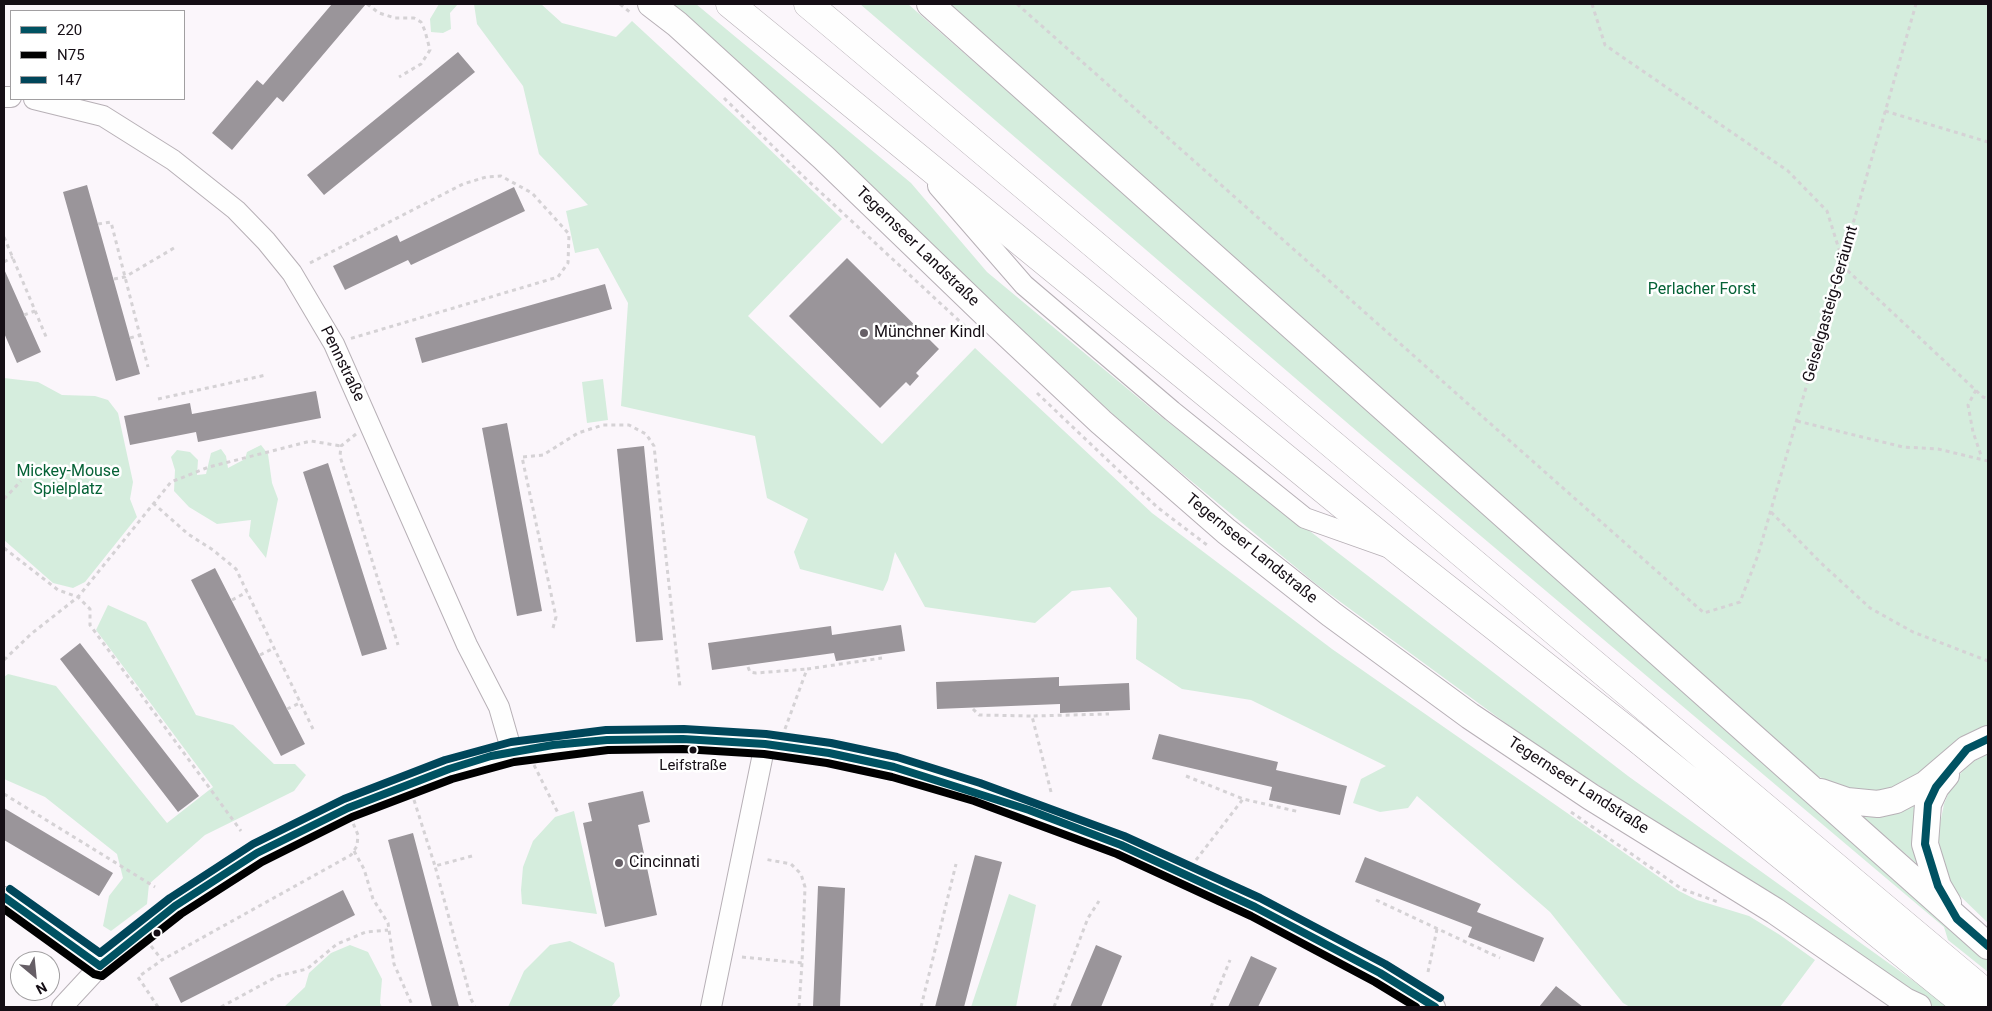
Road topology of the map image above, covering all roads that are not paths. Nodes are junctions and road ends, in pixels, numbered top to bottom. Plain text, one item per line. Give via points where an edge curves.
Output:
1 (651, 4) edge
2 (730, 4) edge
3 (808, 4) edge
4 (930, 4) edge
5 (38, 100) edge
6 (908, 150) junction
7 (1399, 551) junction
8 (765, 744) junction
9 (1978, 744) edge
10 (512, 752) junction
11 (1815, 790) junction
12 (4, 898) edge
13 (1957, 919) junction
14 (1988, 946) edge
15 (100, 966) junction
16 (1988, 995) edge
17 (1961, 1000) edge
18 (1911, 1005) edge
19 (62, 1007) edge
20 (712, 1007) edge
21 (1435, 1007) edge

1 - 18 main road, Tegernseer Landstraße via 824,158 1046,370 1226,531 1331,614 1470,716 1591,797 1775,911
2 - 6 highway
3 - 16 highway
4 - 11 main road
5 - 10 street, Pennstraße via 104,116 173,160 223,198 266,241 292,273 334,344 371,423 467,646 499,707
6 - 7 highway
6 - 7 street via 1024,285 1172,411 1305,518
7 - 17 highway
8 - 10 street via 654,739 580,743
8 - 20 street
8 - 21 street via 894,767 977,792 1121,845 1255,907 1380,973
9 - 11 main road via 1926,784 1896,800 1878,804 1847,802
9 - 13 main road via 1936,787 1925,820 1929,863
10 - 15 street via 449,769 348,808 249,858 175,906
11 - 13 main road
12 - 15 street
13 - 14 main road
15 - 19 street

